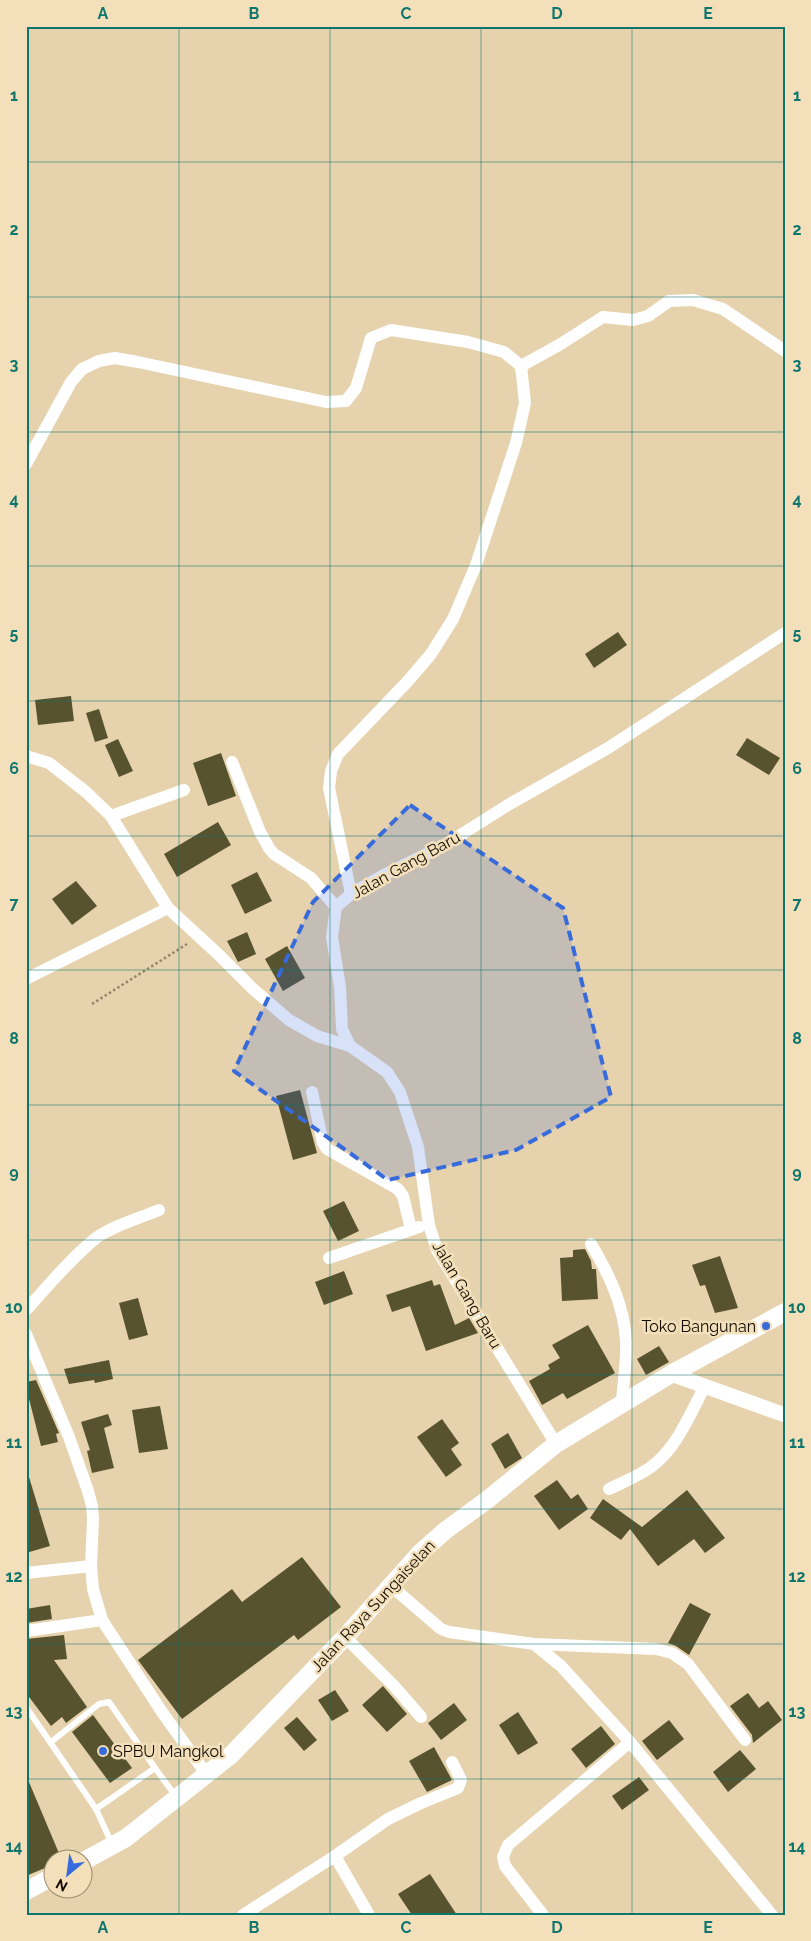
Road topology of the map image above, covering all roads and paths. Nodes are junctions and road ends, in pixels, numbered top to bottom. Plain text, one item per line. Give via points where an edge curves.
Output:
1 (785, 351) edge
2 (521, 366) junction
3 (26, 464) edge
4 (785, 633) edge
5 (26, 756) edge
6 (232, 762) dead end
7 (184, 790) dead end
8 (111, 816) junction
9 (351, 894) junction
10 (336, 907) junction
11 (168, 908) junction
12 (199, 937) junction
13 (26, 979) edge
14 (92, 1004) dead end
15 (350, 1046) junction
16 (312, 1092) dead end
17 (159, 1210) dead end
18 (429, 1225) junction
19 (411, 1229) junction
20 (591, 1244) dead end
21 (328, 1258) dead end
22 (26, 1310) edge
23 (785, 1312) edge
24 (26, 1334) edge
25 (32, 1363) edge
26 (671, 1374) junction
27 (705, 1386) junction
28 (622, 1403) junction
29 (785, 1415) edge
30 (556, 1444) junction
31 (609, 1489) dead end
32 (91, 1566) junction
33 (26, 1573) edge
34 (391, 1586) junction
35 (102, 1620) junction
36 (26, 1631) edge
37 (345, 1637) junction
38 (534, 1644) junction
39 (26, 1707) edge
40 (420, 1717) dead end
41 (745, 1740) dead end
42 (51, 1742) junction
43 (630, 1742) junction
44 (452, 1762) dead end
45 (155, 1768) junction
46 (207, 1775) junction
47 (178, 1798) junction
48 (96, 1809) junction
49 (113, 1846) junction
50 (335, 1856) junction
51 (92, 1857) edge
52 (42, 1882) edge
53 (26, 1891) edge
54 (243, 1915) edge
55 (369, 1915) edge
56 (543, 1915) edge
57 (772, 1915) edge

1 - 2 street via 723,309 692,300 669,301 648,316 633,320 603,316 559,346
2 - 3 street via 504,352 468,342 391,330 370,338 356,388 346,402 326,402 138,362 115,358 99,361 82,369 71,382
2 - 9 street via 525,403 516,444 476,565 453,619 431,654 408,681 338,754 331,771 329,788
4 - 9 street, Jalan Gang Baru via 608,748 443,846
5 - 8 street via 49,764
6 - 10 street via 268,848 311,878
7 - 8 street
8 - 11 street
9 - 10 street, Jalan Gang Baru
10 - 15 street, Jalan Gang Baru via 332,937 340,987 342,1029
11 - 12 street
11 - 13 street
12 - 14 path
12 - 15 street via 289,1020 317,1036
15 - 18 street, Jalan Gang Baru via 387,1072 400,1092 418,1147
16 - 19 street via 327,1149 398,1190 403,1196
17 - 22 street via 97,1238
18 - 19 street
18 - 30 street, Jalan Gang Baru via 437,1250
19 - 21 street
20 - 28 street via 616,1292 623,1318 626,1342
23 - 26 main road, Jalan Raya Sungaiselan
24 - 25 street
25 - 32 street via 69,1437 88,1491 93,1519
26 - 27 street
26 - 28 main road, Jalan Raya Sungaiselan
27 - 29 street
27 - 31 street via 662,1458 650,1468
28 - 30 main road, Jalan Raya Sungaiselan
30 - 34 main road, Jalan Raya Sungaiselan via 446,1530
32 - 33 street
32 - 35 street via 92,1589
34 - 37 main road, Jalan Raya Sungaiselan
34 - 38 street via 441,1629
35 - 36 street
35 - 46 street
37 - 40 street
37 - 46 main road, Jalan Raya Sungaiselan via 247,1740
38 - 41 street via 656,1649 672,1654 688,1664
38 - 43 street via 561,1666
39 - 42 lane
42 - 45 lane via 99,1704 109,1702
42 - 48 lane
43 - 56 street via 532,1822 504,1850 505,1866
43 - 57 street
44 - 50 street via 461,1780 458,1788 397,1814
45 - 47 lane
45 - 48 lane
46 - 47 main road, Jalan Raya Sungaiselan
47 - 49 main road, Jalan Raya Sungaiselan
48 - 49 lane
49 - 51 main road, Jalan Raya Sungaiselan
50 - 54 street
50 - 55 street
52 - 53 main road

